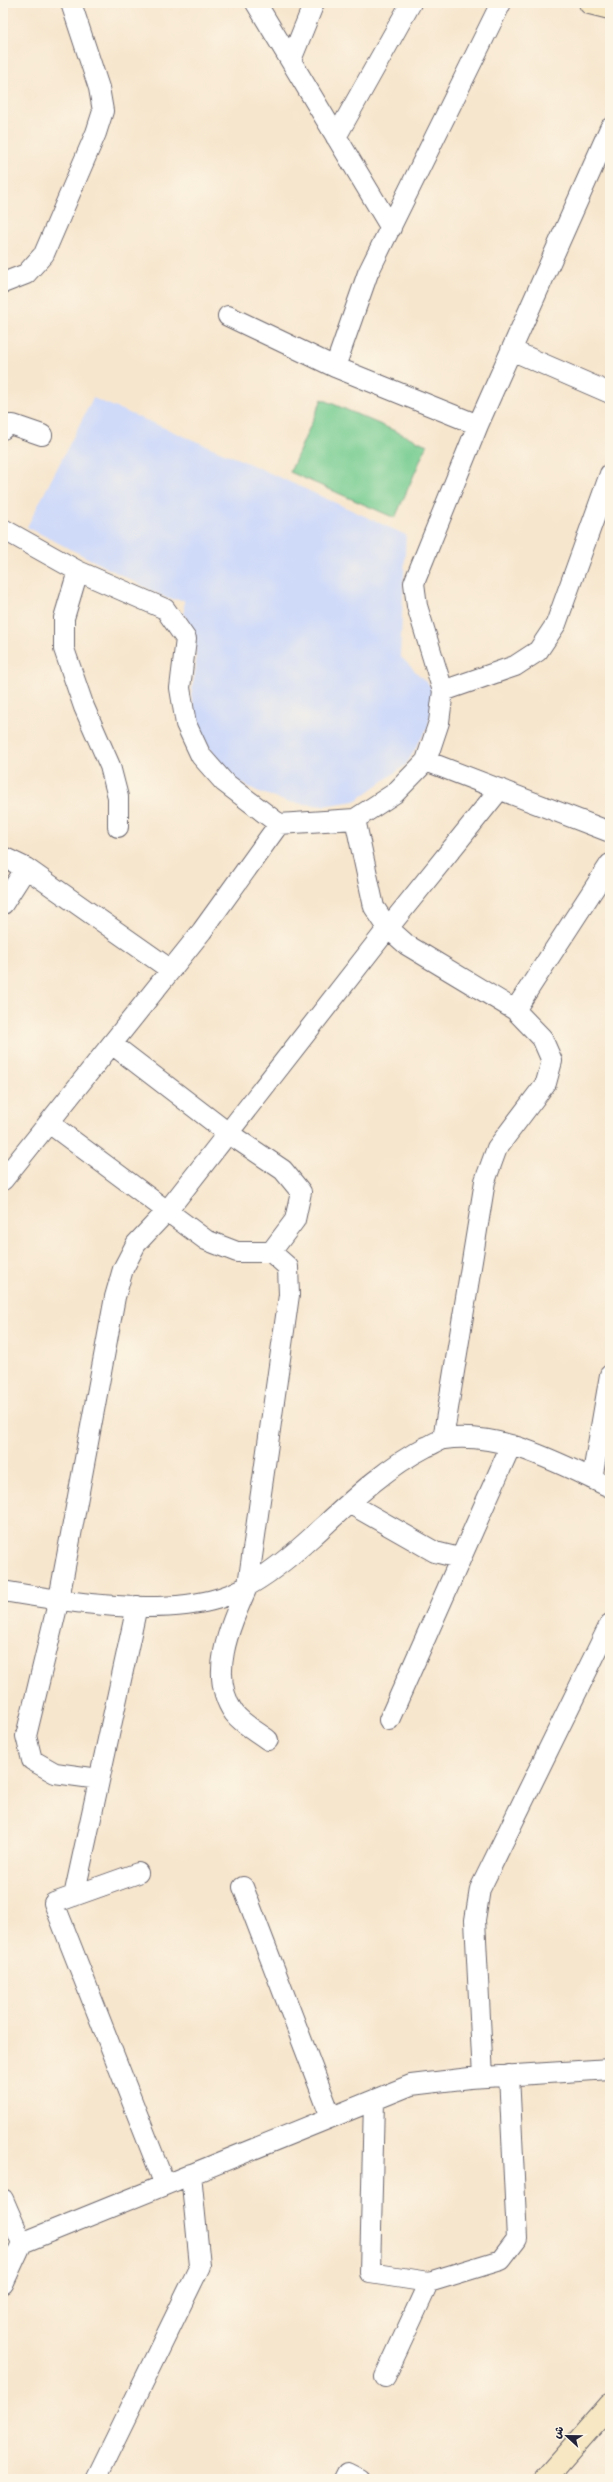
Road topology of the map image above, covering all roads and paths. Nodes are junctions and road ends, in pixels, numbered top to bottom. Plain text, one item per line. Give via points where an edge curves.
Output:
1 (71, 3) edge
2 (256, 3) edge
3 (314, 3) edge
4 (411, 3) edge
5 (501, 3) edge
6 (590, 3) edge
7 (610, 8) edge
8 (291, 60) junction
9 (610, 128) edge
10 (336, 136) junction
11 (391, 228) junction
12 (3, 283) edge
13 (228, 316) dead end
14 (511, 350) junction
15 (335, 367) junction
16 (610, 393) edge
17 (478, 425) junction
18 (3, 429) edge
19 (42, 435) dead end
20 (610, 474) edge
21 (3, 529) edge
22 (78, 571) junction
23 (443, 691) junction
24 (426, 760) junction
25 (500, 789) junction
26 (355, 819) junction
27 (279, 824) junction
28 (118, 827) dead end
29 (610, 832) edge
30 (3, 857) edge
31 (610, 864) edge
32 (26, 868) junction
33 (3, 904) edge
34 (388, 928) junction
35 (172, 970) junction
36 (515, 1010) junction
37 (112, 1044) junction
38 (48, 1123) junction
39 (228, 1133) junction
40 (3, 1180) edge
41 (168, 1210) junction
42 (271, 1252) junction
43 (610, 1375) edge
44 (443, 1439) junction
45 (511, 1445) junction
46 (592, 1479) junction
47 (610, 1487) edge
48 (349, 1504) junction
49 (459, 1558) junction
50 (248, 1585) junction
51 (3, 1591) edge
52 (59, 1599) junction
53 (137, 1606) junction
54 (610, 1624) edge
55 (389, 1720) dead end
56 (268, 1740) dead end
57 (99, 1779) junction
58 (138, 1873) dead end
59 (243, 1887) dead end
60 (74, 1896) junction
61 (610, 2069) edge
62 (509, 2075) junction
63 (483, 2077) junction
64 (374, 2100) junction
65 (331, 2117) junction
66 (191, 2174) junction
67 (165, 2185) junction
68 (3, 2198) edge
69 (22, 2243) junction
70 (430, 2282) junction
71 (3, 2284) edge
72 (385, 2377) dead end
73 (610, 2405) edge
74 (550, 2478) edge
75 (96, 2479) edge
76 (344, 2479) edge
77 (359, 2479) edge

1 - 12 street via 99,88 103,111 44,254 26,274
2 - 8 street
3 - 8 street
4 - 10 street
5 - 11 street
6 - 7 street
8 - 10 street
9 - 14 street
10 - 11 street
11 - 15 street via 368,274
13 - 15 street
14 - 16 street
14 - 17 street
15 - 17 street
17 - 23 street via 414,583 417,606
18 - 19 street via 6,425 13,425
20 - 23 street via 556,624 538,651 515,666
21 - 22 street
22 - 27 street via 165,609 186,639 180,688 186,724 201,756 224,782
22 - 28 street via 64,618 64,649 84,707 110,766 118,797
23 - 24 street via 439,722
24 - 25 street
24 - 26 street via 395,793
25 - 29 street
25 - 34 street
26 - 27 street
26 - 34 street via 374,907
27 - 35 street
30 - 32 street
31 - 36 street
32 - 33 street
32 - 35 street
34 - 36 street via 408,945
34 - 39 street
35 - 37 street
36 - 44 street via 542,1038 552,1061 546,1083 497,1148 485,1181
37 - 38 street
37 - 39 street
38 - 40 street
38 - 41 street
39 - 41 street
39 - 42 street via 283,1170 301,1192 295,1220
41 - 42 street via 206,1240 237,1252
41 - 52 street via 136,1244 123,1269 115,1297
42 - 50 street via 288,1267 289,1295
43 - 46 street
44 - 45 street via 481,1438
44 - 48 street via 407,1457
45 - 46 street
45 - 49 street
46 - 47 street
48 - 49 street via 435,1552
48 - 50 street via 300,1548
49 - 55 street
50 - 53 street via 221,1598 175,1607
50 - 56 street via 228,1630 221,1681 235,1714
51 - 52 street
52 - 53 street
52 - 57 street via 26,1736 32,1760 55,1773
53 - 57 street
54 - 63 street via 480,1889 475,1920
57 - 60 street
58 - 60 street
59 - 65 street
60 - 67 street via 54,1903
61 - 62 street
62 - 63 street
62 - 70 street via 518,2239 501,2260
63 - 64 street via 410,2085
64 - 65 street
64 - 70 street via 370,2273
65 - 66 street
66 - 67 street
66 - 75 street via 200,2266
67 - 69 street
68 - 69 street
69 - 71 street
70 - 72 street
73 - 74 street
76 - 77 street via 347,2473

